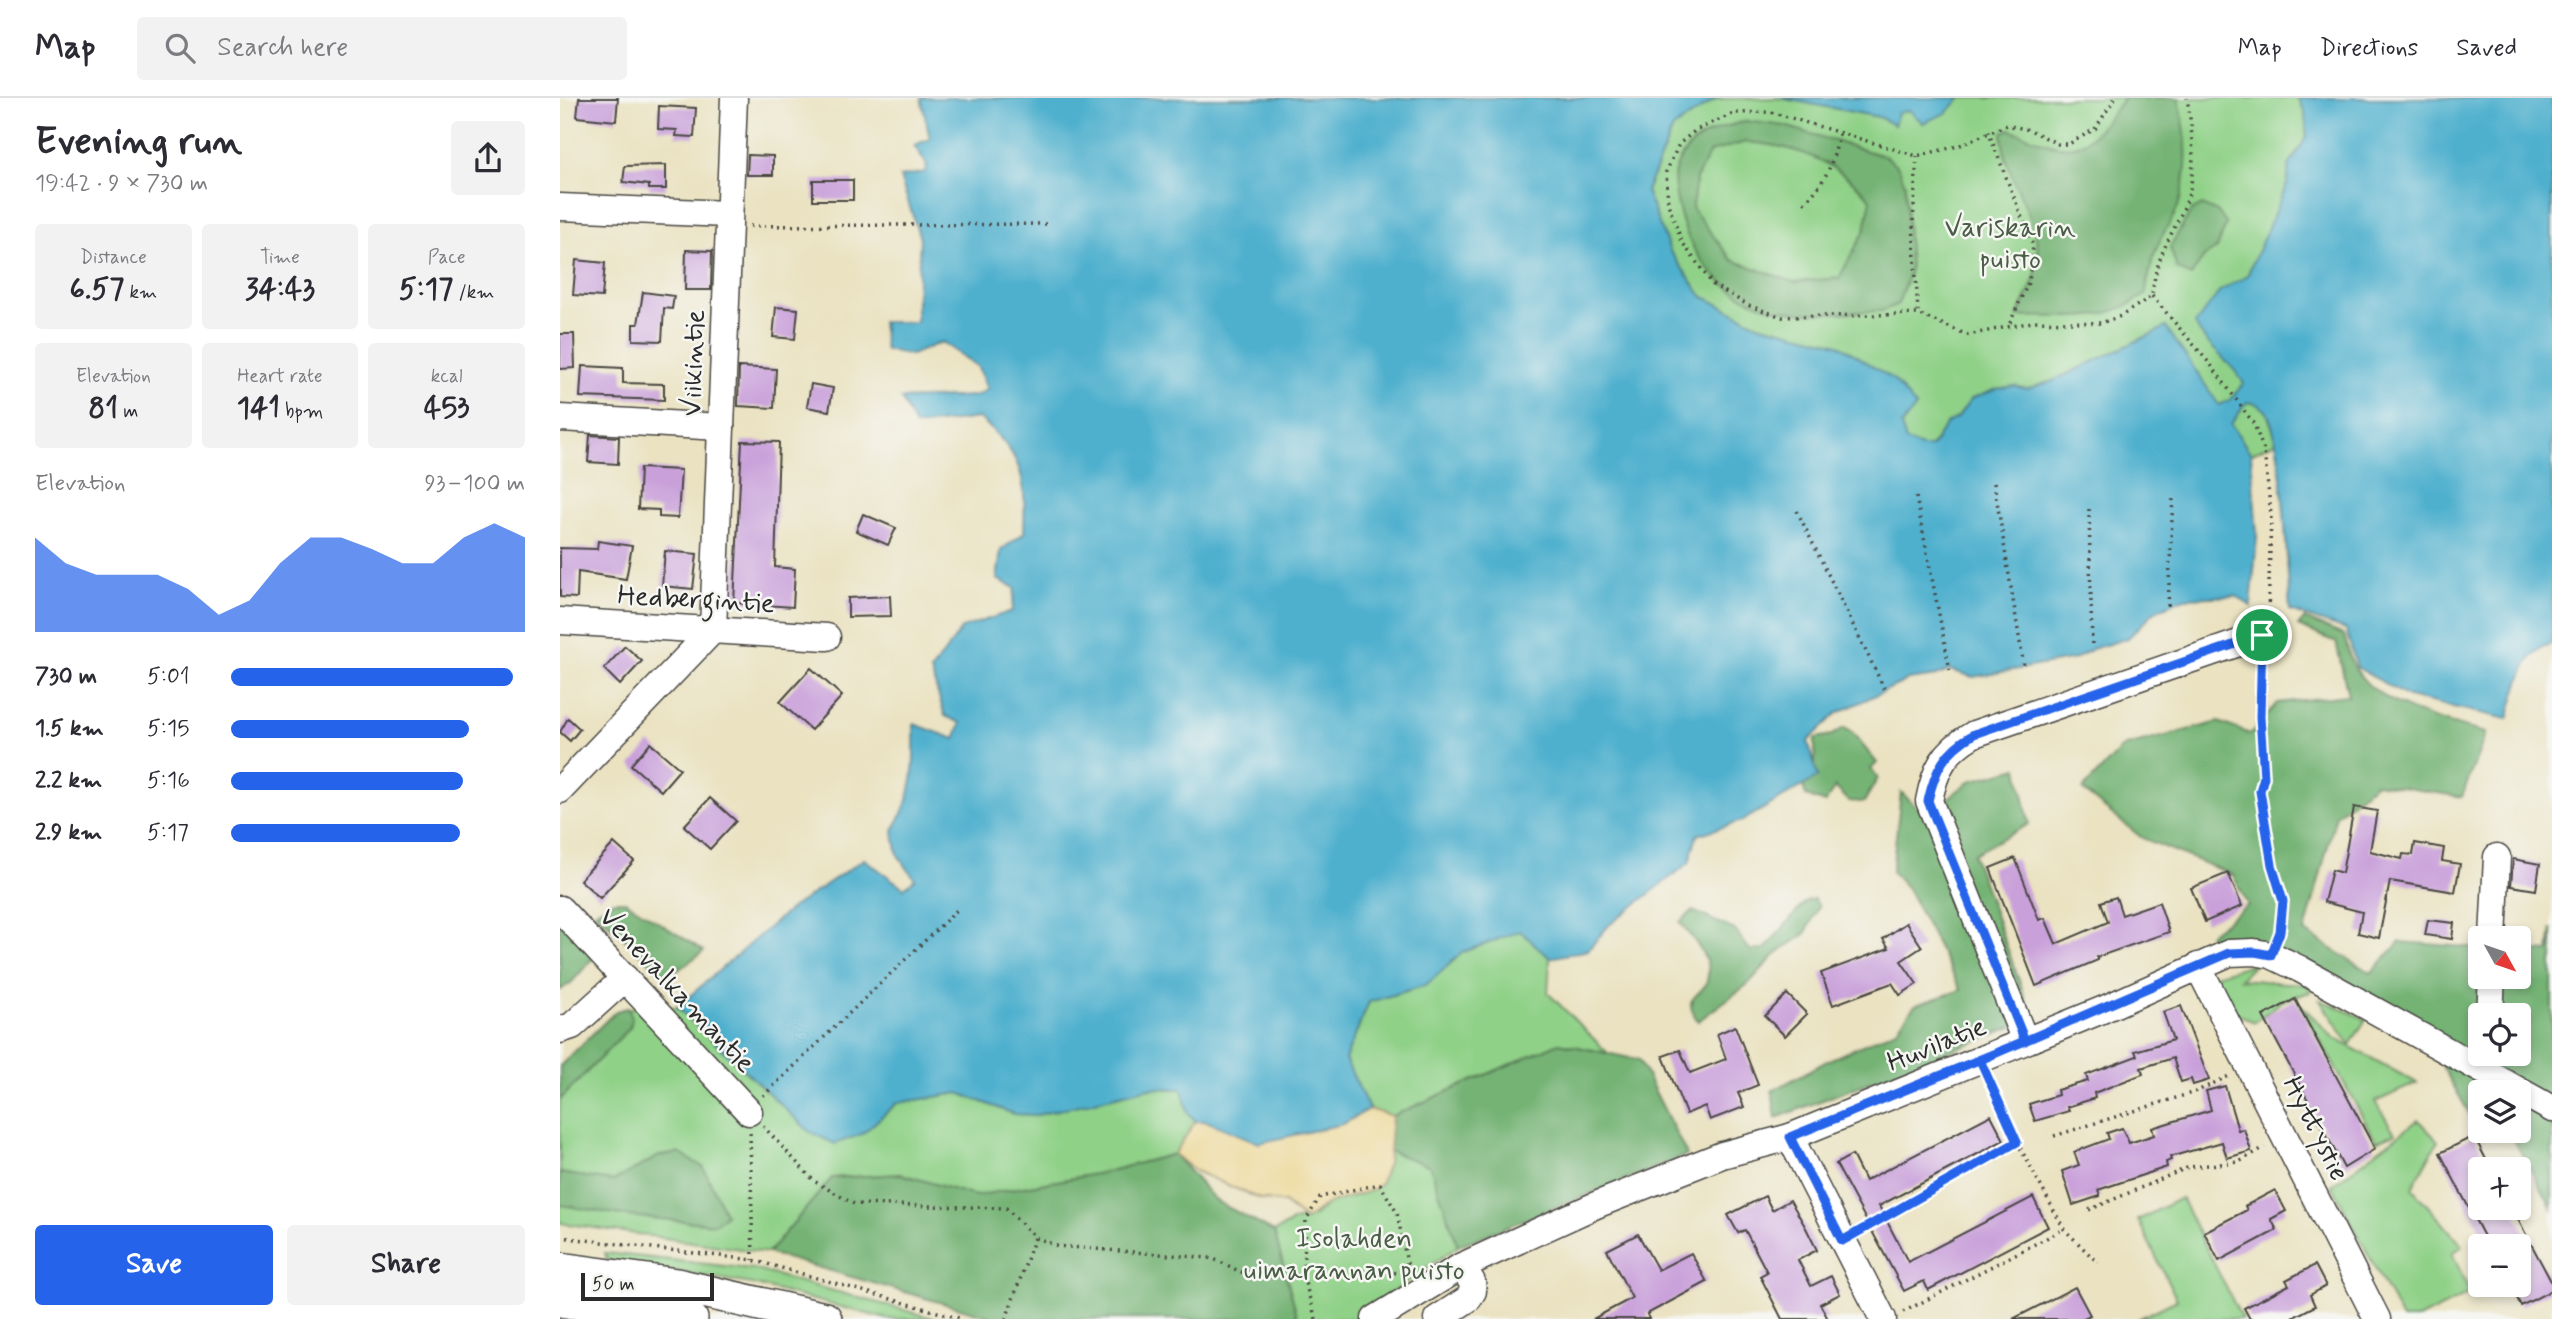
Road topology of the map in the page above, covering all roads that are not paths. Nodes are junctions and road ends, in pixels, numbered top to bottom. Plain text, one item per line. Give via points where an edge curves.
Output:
1 (734, 98) edge
2 (560, 207) edge
3 (728, 220) junction
4 (560, 418) edge
5 (721, 427) junction
6 (560, 621) edge
7 (713, 630) junction
8 (2262, 635) road end
9 (827, 637) dead end
10 (560, 790) edge
11 (2497, 857) dead end
12 (560, 909) edge
13 (2494, 926) edge
14 (2198, 966) junction
15 (625, 978) junction
16 (560, 1030) edge
17 (2025, 1041) junction
18 (2468, 1053) edge
19 (2489, 1066) edge
20 (2552, 1109) edge
21 (749, 1112) road end
22 (1790, 1137) junction
23 (1462, 1266) junction
24 (560, 1269) edge
25 (560, 1300) edge
26 (1890, 1317) edge
27 (691, 1319) edge
28 (825, 1319) edge
29 (1375, 1319) edge
30 (1437, 1319) edge
31 (2377, 1319) edge

1 - 3 street, Viikintie
2 - 3 street
3 - 5 street, Viikintie
4 - 5 street
5 - 7 street, Viikintie
6 - 7 street, Hedbergintie
7 - 9 street, Hedbergintie
7 - 10 street
8 - 17 street via 1974,734 1944,755 1928,801
11 - 13 street
12 - 15 street, Venevalkamantie
14 - 17 street, Huvilatie
14 - 18 street, Huvilatie via 2229,953 2271,955
14 - 31 street, Hyttystie
15 - 16 street via 572,1026
15 - 21 street, Venevalkamantie
17 - 22 street, Huvilatie
19 - 20 street, Huvilatie
22 - 23 street, Huvilatie via 1658,1180
22 - 26 street via 1842,1241
23 - 29 street, Huvilatie
23 - 30 street via 1473,1291
24 - 28 main road via 677,1285
25 - 27 main road

